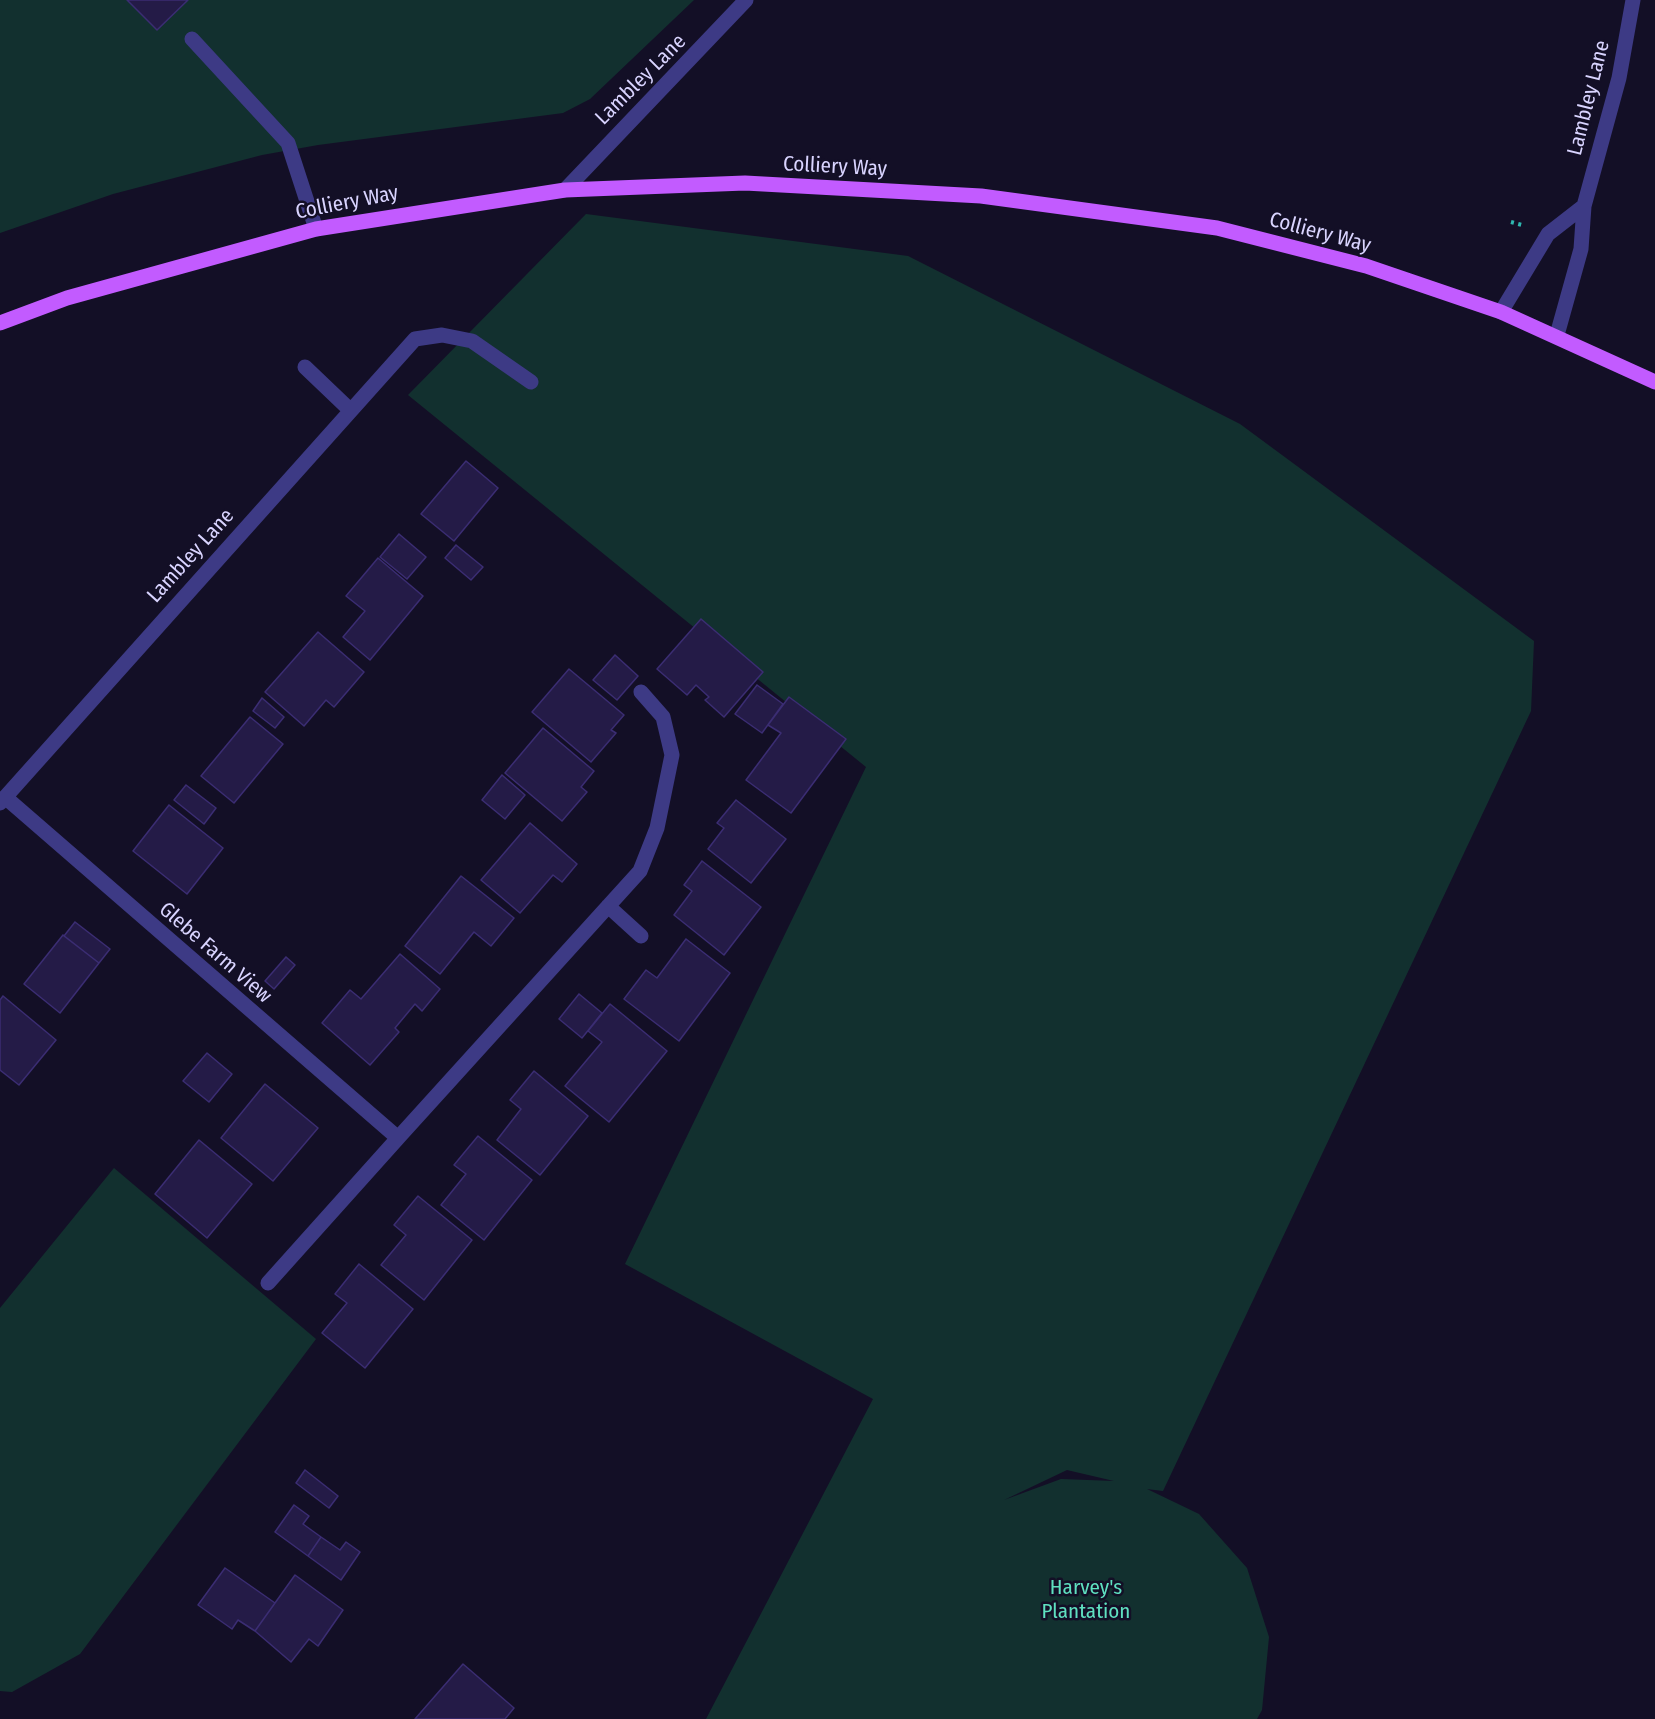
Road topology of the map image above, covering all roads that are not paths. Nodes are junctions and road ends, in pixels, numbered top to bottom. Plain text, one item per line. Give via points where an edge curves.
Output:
1 (746, 0) edge
2 (1633, 0) edge
3 (192, 39) dead end
4 (566, 190) junction
5 (1584, 206) junction
6 (316, 228) junction
7 (1501, 312) junction
8 (0, 323) edge
9 (1557, 335) junction
10 (305, 367) dead end
11 (531, 382) dead end
12 (1655, 382) edge
13 (350, 410) junction
14 (641, 692) dead end
15 (3, 800) edge
16 (608, 906) junction
17 (641, 936) dead end
18 (398, 1138) junction
19 (268, 1284) dead end

1 - 4 street, Lambley Lane
2 - 5 street, Lambley Lane via 1618,78
3 - 6 street via 288,143
4 - 6 main road, Colliery Way
4 - 7 main road, Colliery Way via 745,183 981,196 1217,228 1366,266
5 - 7 street via 1548,234
5 - 9 street, Lambley Lane via 1581,249
6 - 8 main road, Colliery Way via 67,298
7 - 9 main road, Colliery Way
9 - 12 main road, Colliery Way
10 - 13 street
11 - 13 street, Lambley Lane via 472,341 442,335 415,339
13 - 15 street, Lambley Lane
14 - 16 street via 663,717 672,755 657,828 640,871
15 - 18 street, Glebe Farm View
16 - 17 street
16 - 18 street
18 - 19 street

